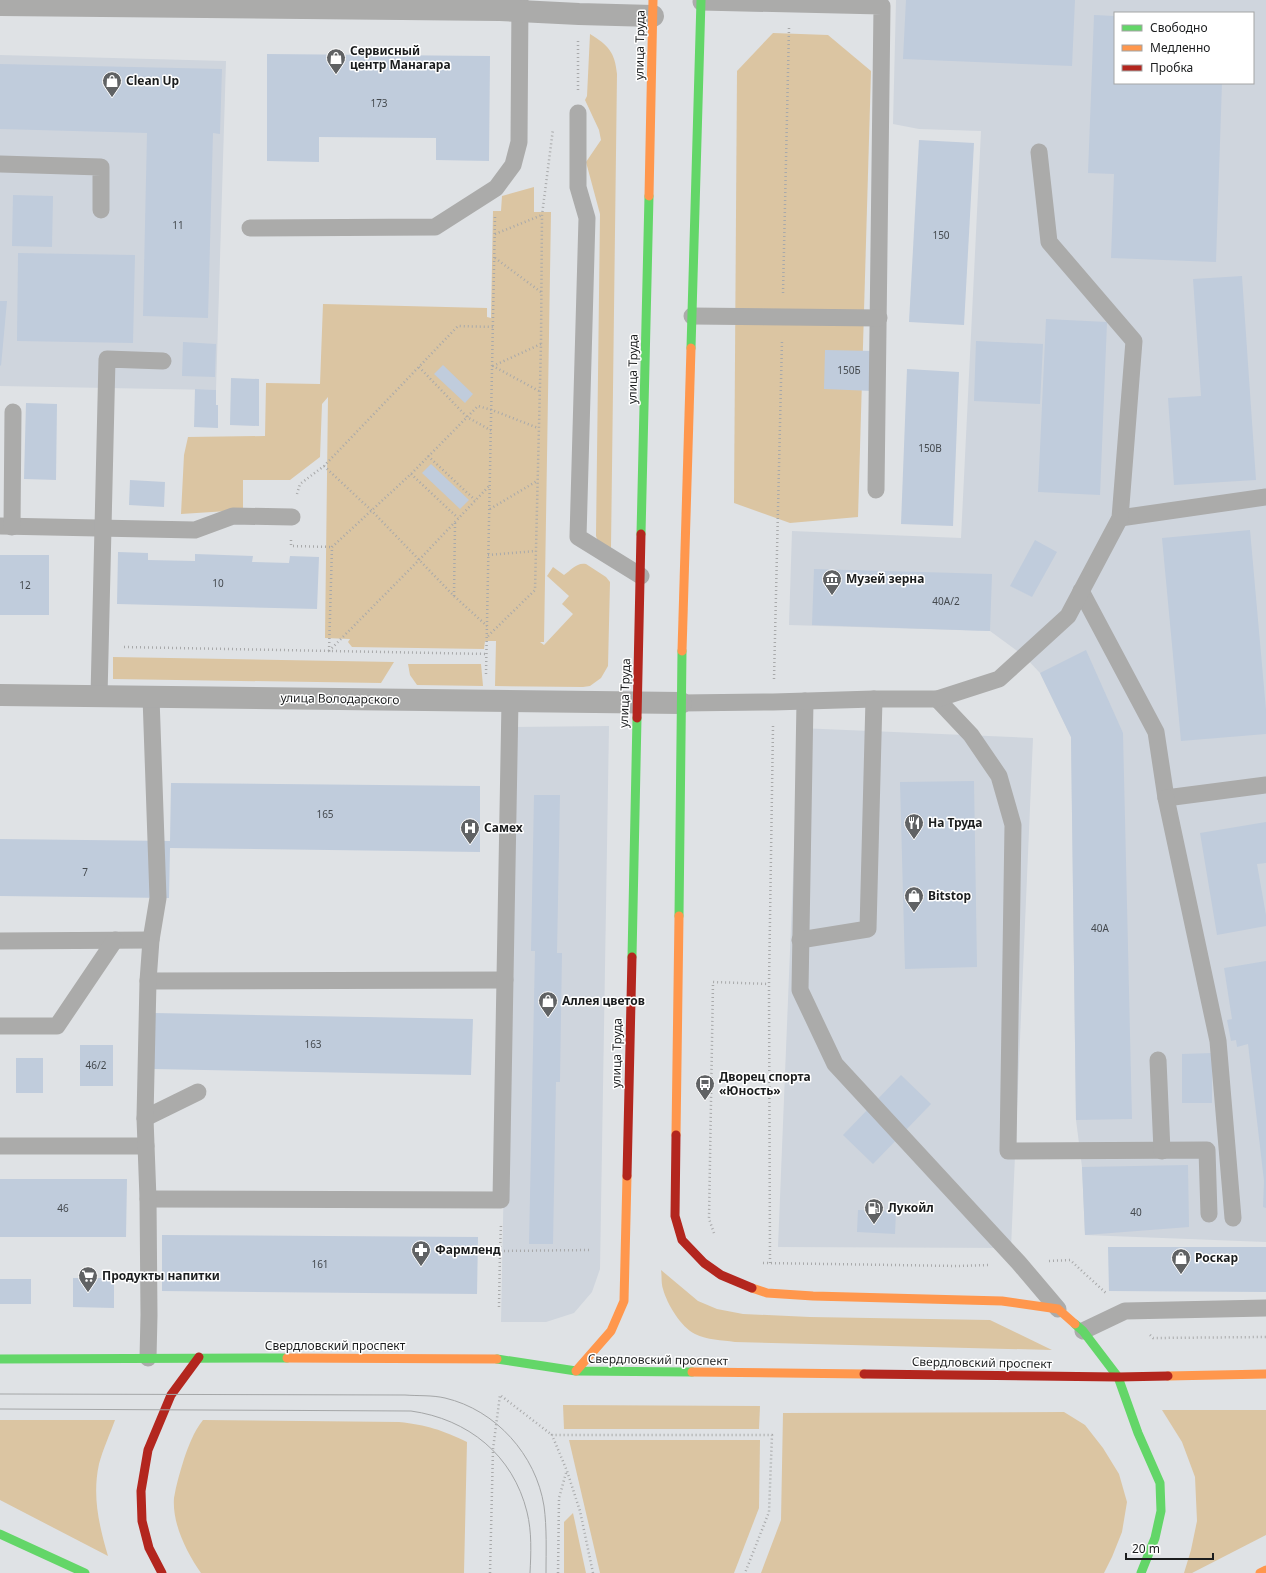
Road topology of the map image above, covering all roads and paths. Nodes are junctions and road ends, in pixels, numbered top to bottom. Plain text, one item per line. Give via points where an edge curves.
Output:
1 (701, 1) edge
2 (811, 2) edge
3 (885, 3) edge
4 (251, 4) edge
5 (790, 4) junction
6 (0, 5) edge
7 (520, 5) edge
8 (653, 8) edge
9 (579, 14) junction
10 (578, 91) dead end
11 (578, 113) dead end
12 (553, 123) dead end
13 (1039, 152) dead end
14 (0, 164) edge
15 (496, 188) junction
16 (101, 210) dead end
17 (542, 215) junction
18 (250, 228) dead end
19 (495, 234) junction
20 (495, 258) junction
21 (542, 292) junction
22 (692, 316) junction
23 (782, 317) junction
24 (879, 318) junction
25 (494, 327) junction
26 (541, 344) junction
27 (163, 361) dead end
28 (493, 366) junction
29 (419, 367) junction
30 (539, 391) junction
31 (492, 410) junction
32 (13, 412) dead end
33 (467, 417) junction
34 (538, 428) junction
35 (492, 431) junction
36 (428, 456) junction
37 (324, 466) junction
38 (411, 474) junction
39 (537, 481) junction
40 (300, 484) dead end
41 (490, 485) junction
42 (876, 490) dead end
43 (1266, 497) edge
44 (475, 500) junction
45 (490, 509) junction
46 (371, 510) junction
47 (292, 516) dead end
48 (458, 518) junction
49 (1120, 518) junction
50 (455, 522) junction
51 (6, 526) edge
52 (103, 529) junction
53 (536, 551) junction
54 (488, 555) junction
55 (419, 560) junction
56 (641, 576) junction
57 (1081, 591) junction
58 (454, 596) junction
59 (488, 626) junction
60 (488, 636) junction
61 (100, 646) junction
62 (329, 651) junction
63 (488, 654) junction
64 (0, 695) edge
65 (99, 696) junction
66 (151, 697) junction
67 (874, 699) junction
68 (937, 699) junction
69 (489, 701) junction
70 (510, 701) junction
71 (805, 701) junction
72 (773, 702) junction
73 (637, 703) junction
74 (680, 703) junction
75 (1266, 785) edge
76 (1166, 798) junction
77 (115, 940) junction
78 (151, 940) junction
79 (800, 940) junction
80 (0, 941) edge
81 (504, 980) junction
82 (148, 981) junction
83 (769, 984) junction
84 (0, 1026) edge
85 (1158, 1060) dead end
86 (198, 1092) dead end
87 (145, 1118) junction
88 (0, 1146) edge
89 (146, 1146) junction
90 (1162, 1151) junction
91 (148, 1198) junction
92 (1209, 1214) dead end
93 (1233, 1218) dead end
94 (714, 1234) dead end
95 (589, 1250) dead end
96 (762, 1263) dead end
97 (770, 1263) junction
98 (958, 1266) dead end
99 (498, 1307) dead end
100 (1266, 1308) edge
101 (1058, 1309) junction
102 (1083, 1330) junction
103 (199, 1357) junction
104 (148, 1358) junction
105 (0, 1359) edge
106 (576, 1371) junction
107 (1266, 1374) edge
108 (1118, 1377) junction
109 (552, 1435) junction
110 (567, 1471) junction
111 (0, 1534) edge
112 (1266, 1570) edge
113 (85, 1573) edge
114 (162, 1573) edge
115 (490, 1573) edge
116 (558, 1573) edge
117 (593, 1573) edge
118 (745, 1573) edge
119 (1141, 1573) edge
120 (1260, 1573) edge

1 - 5 lane
1 - 22 main road
2 - 3 lane
2 - 5 lane
3 - 24 lane
4 - 6 street
4 - 7 street
5 - 23 path
7 - 9 street
7 - 15 lane via 519,142 513,165
8 - 9 street
8 - 56 main road, улица Труда
9 - 10 path
11 - 56 lane via 578,187 587,218 578,537
12 - 17 path
13 - 49 lane via 1049,242 1134,341
14 - 16 lane via 102,167
15 - 18 lane via 435,227
15 - 19 path
17 - 19 path
17 - 21 path
19 - 20 path
20 - 21 path
20 - 25 path
21 - 26 path
22 - 23 lane
22 - 74 main road
23 - 24 lane
23 - 72 path
24 - 42 lane
25 - 28 path
25 - 29 path via 458,326
26 - 28 path
26 - 30 path
27 - 52 lane via 107,359
28 - 30 path
28 - 31 path
29 - 33 path
29 - 37 path
30 - 34 path
31 - 33 path via 478,406
31 - 34 path
31 - 35 path
32 - 51 lane
33 - 35 path
33 - 36 path
34 - 39 path
35 - 41 path
36 - 38 path
36 - 44 path
37 - 40 path
37 - 46 path
38 - 46 path
38 - 48 path
39 - 45 path
39 - 53 path
41 - 44 path
41 - 45 path
43 - 49 lane
44 - 48 path
45 - 54 path
46 - 55 path
46 - 62 path via 332,547
47 - 52 lane via 233,516 195,530
48 - 50 path
49 - 57 lane
50 - 55 path
50 - 58 path
51 - 52 lane
52 - 61 lane
53 - 54 path
53 - 60 path via 535,590
54 - 59 path
55 - 58 path
55 - 62 path
56 - 73 main road, улица Труда
57 - 68 lane via 1068,616 999,679
57 - 76 lane via 1156,732
58 - 59 path
59 - 60 path
60 - 63 path
61 - 62 path
61 - 65 lane
62 - 63 path
63 - 69 path via 486,675
64 - 65 street, улица Володарского
65 - 66 street, улица Володарского
66 - 69 street, улица Володарского
66 - 78 lane via 158,898
67 - 68 lane
67 - 71 lane
67 - 79 lane via 868,929
68 - 90 lane via 971,735 999,776 1013,825 1008,1151
69 - 70 street, улица Володарского
70 - 73 street, улица Володарского
70 - 81 lane
71 - 72 lane
71 - 79 lane
72 - 74 lane
72 - 83 path
73 - 74 street, улица Володарского
73 - 106 main road, улица Труда via 624,1301 611,1331
74 - 101 main road via 675,1216 682,1240 704,1263 721,1275 767,1293 1002,1301
75 - 76 lane
76 - 93 lane via 1218,1041
77 - 78 lane
77 - 80 lane
77 - 84 lane via 57,1026
78 - 82 lane
79 - 101 lane via 800,990 835,1064 1019,1263
81 - 82 lane
81 - 91 lane via 501,1200
82 - 87 lane
83 - 94 path via 713,982 709,1219
83 - 97 path
85 - 90 lane
86 - 87 lane
87 - 89 lane
88 - 89 lane
89 - 91 lane
90 - 92 lane via 1207,1150
91 - 104 lane
95 - 99 path via 500,1251
96 - 97 path
97 - 98 path
100 - 102 lane via 1125,1311
101 - 102 main road
102 - 108 main road
103 - 104 main road, Свердловский проспект
103 - 106 main road, Свердловский проспект via 501,1359
103 - 114 main road via 171,1395 148,1450 141,1491 142,1521 149,1548
104 - 105 main road, Свердловский проспект
106 - 108 main road, Свердловский проспект
107 - 108 main road, Свердловский проспект
108 - 119 main road via 1160,1483 1161,1511 1155,1538
109 - 110 path
109 - 115 path via 500,1396 492,1450
109 - 118 path via 772,1435 769,1512
110 - 116 path via 559,1498
110 - 117 path via 580,1511
111 - 113 main road
112 - 120 main road

